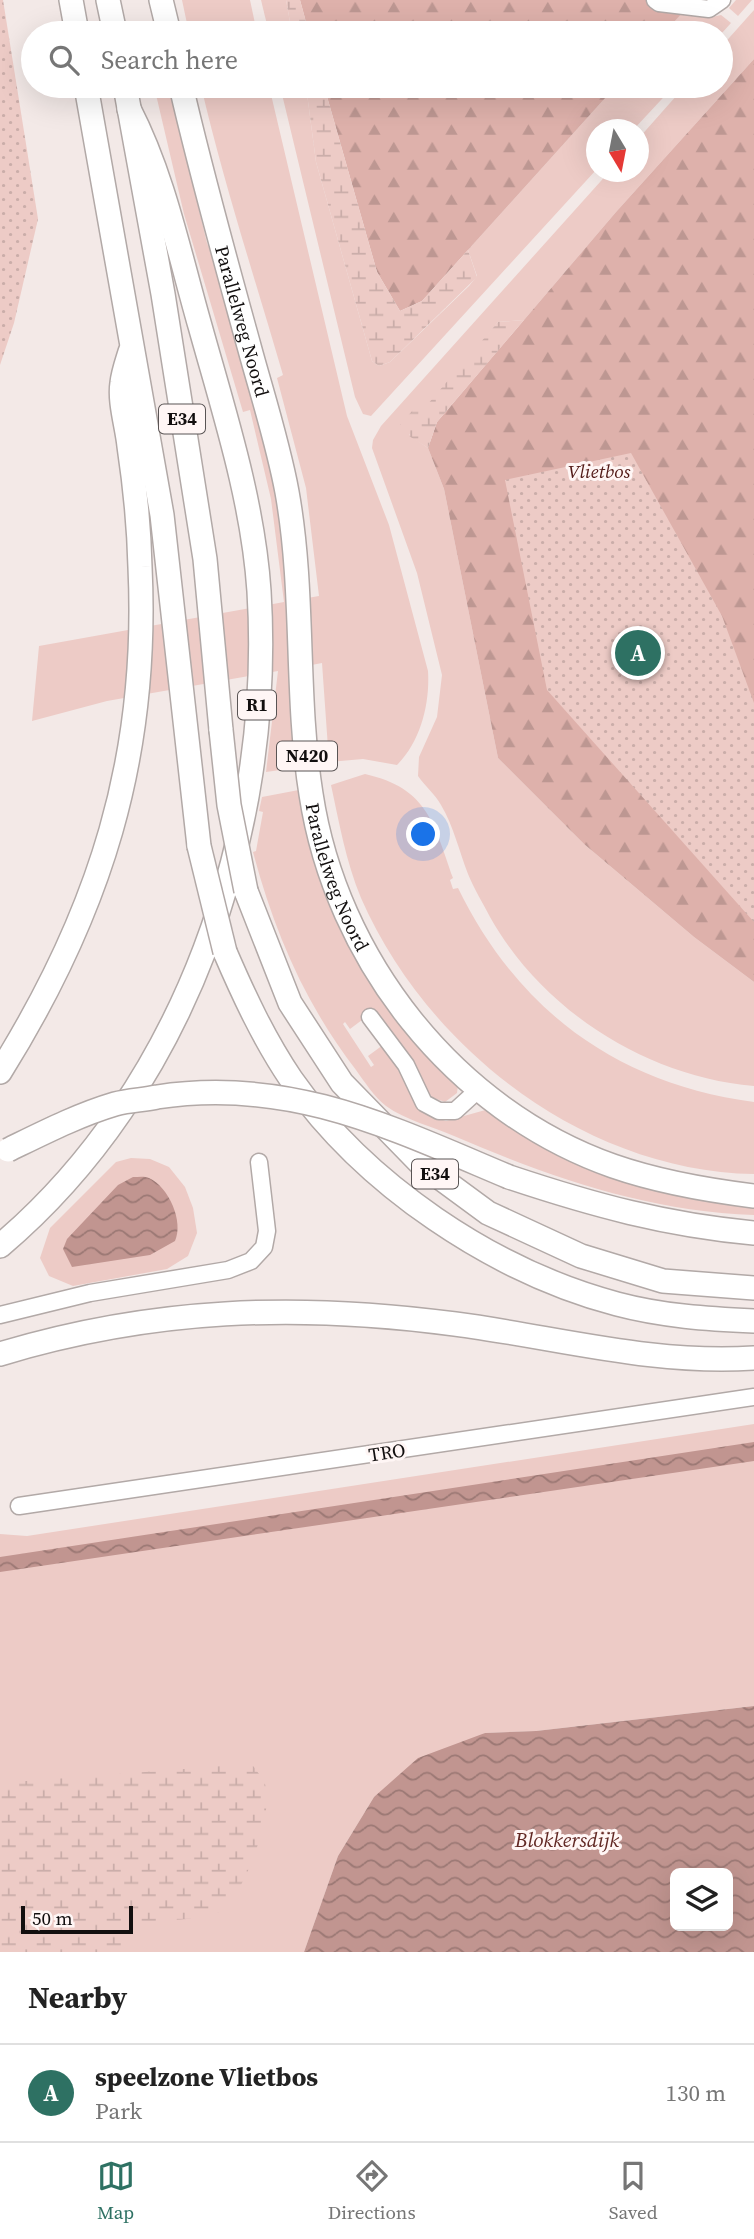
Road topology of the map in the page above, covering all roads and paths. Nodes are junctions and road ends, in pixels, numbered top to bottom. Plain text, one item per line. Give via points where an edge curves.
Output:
1 (71, 0) edge
2 (108, 0) edge
3 (161, 0) edge
4 (174, 0) edge
5 (655, 0) edge
6 (719, 3) edge
7 (75, 21) edge
8 (112, 21) edge
9 (166, 21) edge
10 (179, 21) edge
11 (88, 98) edge
12 (127, 98) edge
13 (184, 98) edge
14 (197, 98) edge
15 (129, 109) junction
16 (132, 346) junction
17 (370, 1017) dead end
18 (0, 1072) edge
19 (478, 1090) junction
20 (4, 1153) edge
21 (259, 1162) dead end
22 (754, 1182) edge
23 (754, 1196) edge
24 (754, 1233) edge
25 (0, 1246) edge
26 (754, 1288) edge
27 (0, 1315) edge
28 (754, 1321) edge
29 (0, 1354) edge
30 (754, 1358) edge
31 (754, 1397) edge
32 (19, 1506) dead end

1 - 7 highway
2 - 8 highway
3 - 9 highway
4 - 10 highway
5 - 6 street via 709,9
11 - 16 highway
12 - 15 highway, R1
13 - 19 highway, Parallelweg Noord / N420 via 286,488 299,584 309,780 331,874 376,973 422,1033
14 - 22 highway, Parallelweg Noord / N420 via 297,478 314,613 318,742 332,835 354,898 378,946 439,1031 502,1090 538,1115 589,1142 645,1163 703,1177
15 - 25 highway, R1 via 151,151 224,410 252,538 261,638 252,757 229,874 191,985 138,1085 103,1136
15 - 26 highway, E34, bridge via 205,559 229,805 246,891 290,1003 341,1083 420,1163 488,1213 581,1256 663,1281
16 - 18 highway via 121,384 138,508 141,588 136,713 125,784 90,900 33,1019
16 - 28 highway, E34, bridge via 162,515 199,846 225,952 253,1016 292,1080 355,1153 408,1200 477,1246 546,1281 618,1304 694,1318
17 - 19 street via 407,1065 424,1103 439,1111 455,1111
19 - 23 highway, Parallelweg Noord / N420 via 561,1143 610,1165 658,1181
20 - 24 highway, bridge via 117,1104 192,1092 276,1095 348,1111 509,1177 594,1205 689,1227
21 - 27 street via 267,1231 264,1247 251,1261 228,1270 90,1293
29 - 30 highway via 67,1334 207,1313 308,1311 457,1324 632,1353
31 - 32 street, TRO

